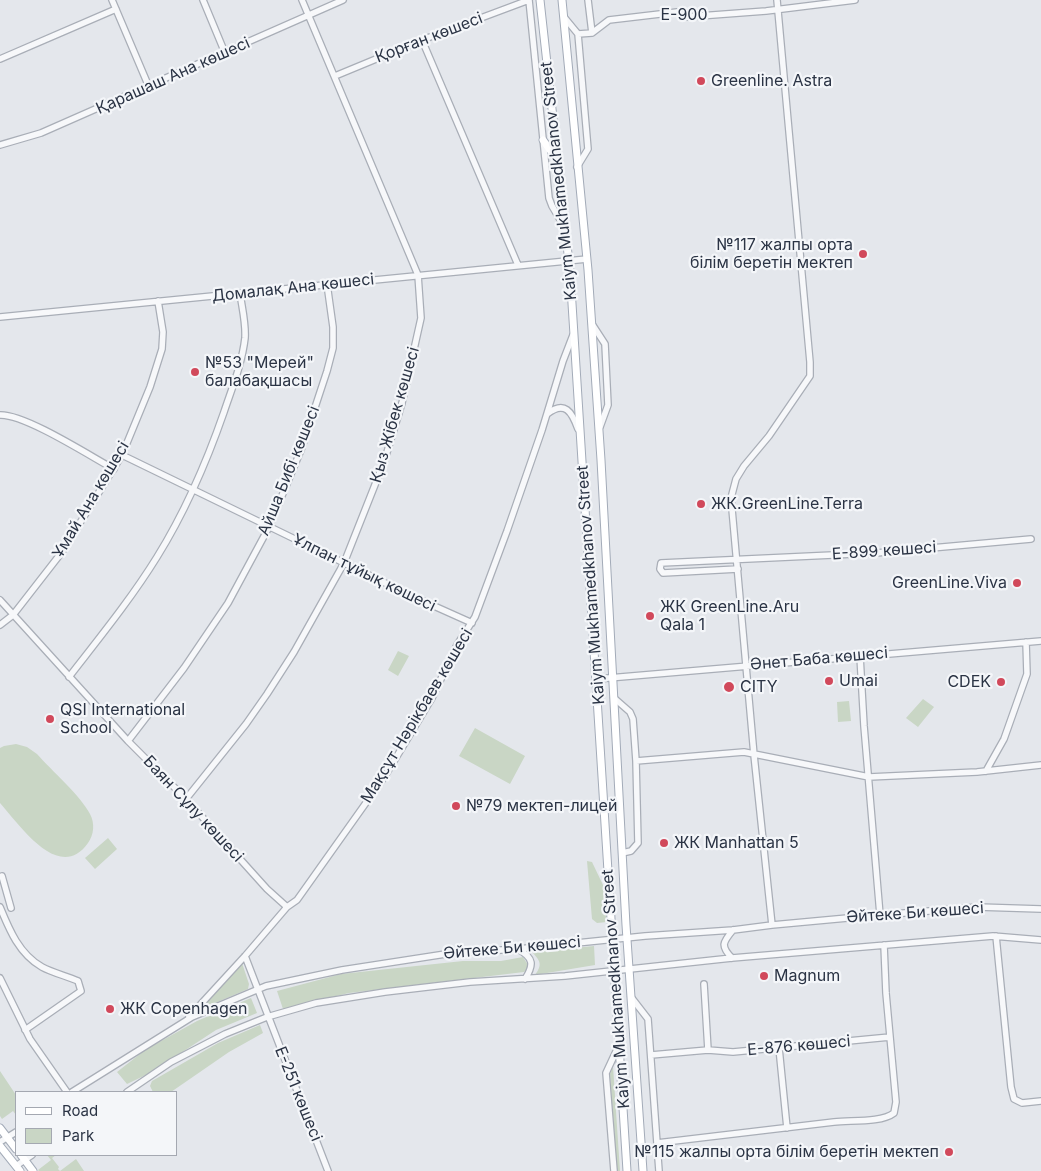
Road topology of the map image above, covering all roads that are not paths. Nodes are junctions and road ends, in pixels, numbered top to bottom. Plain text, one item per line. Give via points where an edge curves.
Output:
1 (112, 0) edge
2 (202, 0) edge
3 (302, 0) edge
4 (343, 0) edge
5 (529, 0) edge
6 (540, 0) edge
7 (562, 0) edge
8 (588, 0) edge
9 (776, 0) edge
10 (855, 0) edge
11 (116, 9) junction
12 (777, 10) junction
13 (309, 16) junction
14 (564, 16) junction
15 (592, 33) junction
16 (578, 34) junction
17 (422, 40) junction
18 (225, 53) junction
19 (0, 59) edge
20 (335, 76) junction
21 (150, 87) junction
22 (543, 140) junction
23 (0, 145) edge
24 (558, 160) junction
25 (577, 167) junction
26 (566, 229) junction
27 (586, 259) junction
28 (569, 260) junction
29 (518, 265) junction
30 (418, 275) junction
31 (327, 284) junction
32 (240, 293) junction
33 (158, 301) junction
34 (0, 317) edge
35 (591, 322) junction
36 (574, 334) junction
37 (547, 414) junction
38 (0, 415) edge
39 (599, 429) junction
40 (581, 436) junction
41 (122, 455) junction
42 (114, 469) junction
43 (193, 488) junction
44 (269, 527) junction
45 (1031, 539) dead end
46 (737, 560) junction
47 (344, 563) junction
48 (738, 569) junction
49 (0, 600) edge
50 (13, 615) junction
51 (472, 623) junction
52 (0, 625) edge
53 (1041, 641) edge
54 (1026, 642) junction
55 (860, 656) junction
56 (746, 666) junction
57 (70, 676) junction
58 (612, 677) junction
59 (597, 679) junction
60 (614, 698) junction
61 (128, 741) junction
62 (754, 755) junction
63 (636, 760) junction
64 (1041, 765) edge
65 (986, 771) junction
66 (868, 777) junction
67 (186, 798) junction
68 (622, 853) junction
69 (2, 876) dead end
70 (0, 907) edge
71 (287, 907) junction
72 (11, 908) dead end
73 (1041, 909) edge
74 (880, 915) junction
75 (772, 925) junction
76 (733, 930) junction
77 (996, 936) junction
78 (627, 937) junction
79 (612, 939) junction
80 (1041, 940) edge
81 (884, 945) junction
82 (518, 949) junction
83 (245, 956) junction
84 (732, 958) junction
85 (629, 969) junction
86 (614, 970) junction
87 (0, 978) edge
88 (525, 979) junction
89 (704, 984) dead end
90 (257, 990) junction
91 (631, 997) junction
92 (268, 1017) junction
93 (186, 1021) junction
94 (25, 1030) junction
95 (890, 1037) junction
96 (619, 1044) junction
97 (779, 1048) junction
98 (708, 1050) junction
99 (651, 1055) junction
100 (82, 1089) edge
101 (66, 1091) edge
102 (128, 1091) edge
103 (1041, 1101) edge
104 (0, 1128) edge
105 (786, 1128) junction
106 (15, 1133) edge
107 (8, 1138) junction
108 (657, 1143) junction
109 (0, 1144) edge
110 (15, 1148) edge
111 (23, 1157) edge
112 (18, 1169) edge
113 (34, 1171) edge
114 (328, 1171) edge
115 (614, 1171) edge
116 (627, 1171) edge
117 (643, 1171) edge
118 (659, 1171) edge

1 - 11 street
2 - 18 street
3 - 13 street, Қыз Жібек көшесі
4 - 13 street, Қарашаш Ана көшесі
5 - 17 street, Қорған көшесі
5 - 22 street, Қорған көшесі
6 - 24 main road, Kaiym Mukhamedkhanov Street
7 - 14 main road, Kaiym Mukhamedkhanov Street
8 - 15 street
9 - 12 street
10 - 12 street, E-900
11 - 19 street
11 - 21 street
12 - 15 street, E-900 via 686,17 677,12 609,20
12 - 46 street via 810,376 736,480 731,498
13 - 18 street, Қарашаш Ана көшесі
13 - 20 street, Қыз Жібек көшесі
14 - 16 street
14 - 25 main road, Kaiym Mukhamedkhanov Street
15 - 16 street, E-900
16 - 25 street via 588,149
17 - 20 street, Қорған көшесі
17 - 29 street
18 - 21 street, Қарашаш Ана көшесі
20 - 30 street, Қыз Жібек көшесі
21 - 23 street, Қарашаш Ана көшесі via 42,133
22 - 24 main road
22 - 26 street, Қорған көшесі via 549,198
24 - 26 main road, Kaiym Mukhamedkhanov Street
25 - 27 main road, Kaiym Mukhamedkhanov Street
26 - 28 main road, Kaiym Mukhamedkhanov Street
27 - 28 street, Домалақ Ана көшесі
27 - 35 main road, Kaiym Mukhamedkhanov Street
28 - 29 street, Домалақ Ана көшесі
28 - 36 main road, Kaiym Mukhamedkhanov Street
29 - 30 street, Домалақ Ана көшесі
30 - 31 street, Домалақ Ана көшесі
30 - 47 street, Қыз Жібек көшесі via 421,318 402,403 384,462
31 - 32 street, Домалақ Ана көшесі
31 - 44 street, Айша Бибі көшесі via 333,348 300,450
32 - 33 street, Домалақ Ана көшесі
32 - 43 street via 245,338 242,354 216,434
33 - 34 street, Домалақ Ана көшесі
33 - 41 street, Ұмай Ана көшесі via 162,349
35 - 39 main road, Kaiym Mukhamedkhanov Street
35 - 39 street via 605,344 608,406
36 - 37 street, Мақсұт Нәрікбаев көшесі
36 - 40 main road, Kaiym Mukhamedkhanov Street
37 - 40 street via 554,408 572,413
37 - 51 street, Мақсұт Нәрікбаев көшесі
38 - 42 street via 32,424
39 - 58 main road, Kaiym Mukhamedkhanov Street
40 - 59 main road, Kaiym Mukhamedkhanov Street
41 - 42 street, Ұмай Ана көшесі
41 - 43 street, Ұлпан тұйық көшесі
42 - 50 street, Ұмай Ана көшесі via 62,552
43 - 44 street, Ұлпан тұйық көшесі
43 - 57 street via 158,556
44 - 47 street, Ұлпан тұйық көшесі
44 - 61 street, Айша Бибі көшесі via 228,603 184,668
45 - 46 street, Е-899 көшесі via 876,553
46 - 48 street
46 - 48 street, Е-899 көшесі via 661,563 660,569 663,573
47 - 51 street, Ұлпан тұйық көшесі
47 - 67 street, Қыз Жібек көшесі via 267,694
48 - 56 street
49 - 50 street, Баян Сұлу көшесі
50 - 52 street, Ұмай Ана көшесі
50 - 57 street, Баян Сұлу көшесі
51 - 71 street, Мақсұт Нәрікбаев көшесі via 386,776 297,900
53 - 54 street, Әнет Баба көшесі
54 - 55 street, Әнет Баба көшесі
54 - 65 street via 1027,674 1004,739
55 - 56 street, Әнет Баба көшесі
55 - 66 street
56 - 58 street, Әнет Баба көшесі
56 - 62 street
57 - 61 street, Баян Сұлу көшесі
58 - 59 street, Әнет Баба көшесі
58 - 60 main road, Kaiym Mukhamedkhanov Street
59 - 79 main road, Kaiym Mukhamedkhanov Street
60 - 63 street via 633,719
60 - 68 main road, Kaiym Mukhamedkhanov Street
61 - 67 street, Баян Сұлу көшесі
62 - 63 street via 744,752
62 - 66 street
62 - 75 street
63 - 68 street via 638,843 630,851
64 - 65 street
65 - 66 street
66 - 74 street
67 - 71 street, Баян Сұлу көшесі
68 - 78 main road, Kaiym Mukhamedkhanov Street
69 - 72 street
70 - 94 street via 10,932 24,952 42,966 78,981 81,991
71 - 83 street, Мақсұт Нәрікбаев көшесі
73 - 74 street, Әйтеке Би көшесі via 978,907
74 - 75 street, Әйтеке Би көшесі
75 - 76 street, Әйтеке Би көшесі
76 - 78 street, Әйтеке Би көшесі
76 - 84 street via 724,946
77 - 80 street, Әйтеке Би көшесі
77 - 81 street, Әйтеке Би көшесі
77 - 103 street via 1014,1099 1022,1103
78 - 79 street, Әйтеке Би көшесі
78 - 85 main road, Kaiym Mukhamedkhanov Street
79 - 82 street, Әйтеке Би көшесі
79 - 86 main road, Kaiym Mukhamedkhanov Street
81 - 84 street, Әйтеке Би көшесі
81 - 95 street
82 - 88 street via 529,957 532,964
82 - 90 street, Әйтеке Би көшесі via 426,956 342,970
83 - 90 street, Е-251 көшесі
83 - 93 street, Мақсұт Нәрікбаев көшесі
84 - 85 street, Әйтеке Би көшесі
85 - 86 street, Әйтеке Би көшесі
85 - 91 main road, Kaiym Mukhamedkhanov Street
86 - 88 street, Әйтеке Би көшесі
86 - 96 main road, Kaiym Mukhamedkhanov Street
87 - 94 street
88 - 92 street, Әйтеке Би көшесі via 377,993 316,1003
89 - 98 street
90 - 92 street, Е-251 көшесі
90 - 93 street, Әйтеке Би көшесі
91 - 99 street via 648,1019
91 - 117 main road, Kaiym Mukhamedkhanov Street
92 - 102 street, Әйтеке Би көшесі via 225,1034 171,1062
92 - 114 street, Е-251 көшесі
93 - 100 street, Әйтеке Би көшесі
94 - 101 street
95 - 97 street, Е-876 көшесі
95 - 105 street via 896,1102 894,1113 878,1119
96 - 115 street via 606,1073
96 - 116 main road, Kaiym Mukhamedkhanov Street
97 - 98 street, Е-876 көшесі via 733,1052
97 - 105 street
98 - 99 street, Е-876 көшесі
99 - 108 street
104 - 107 main road
105 - 108 street
106 - 107 street
107 - 109 street
107 - 110 main road
108 - 118 street
109 - 112 main road
111 - 112 street
111 - 113 main road

